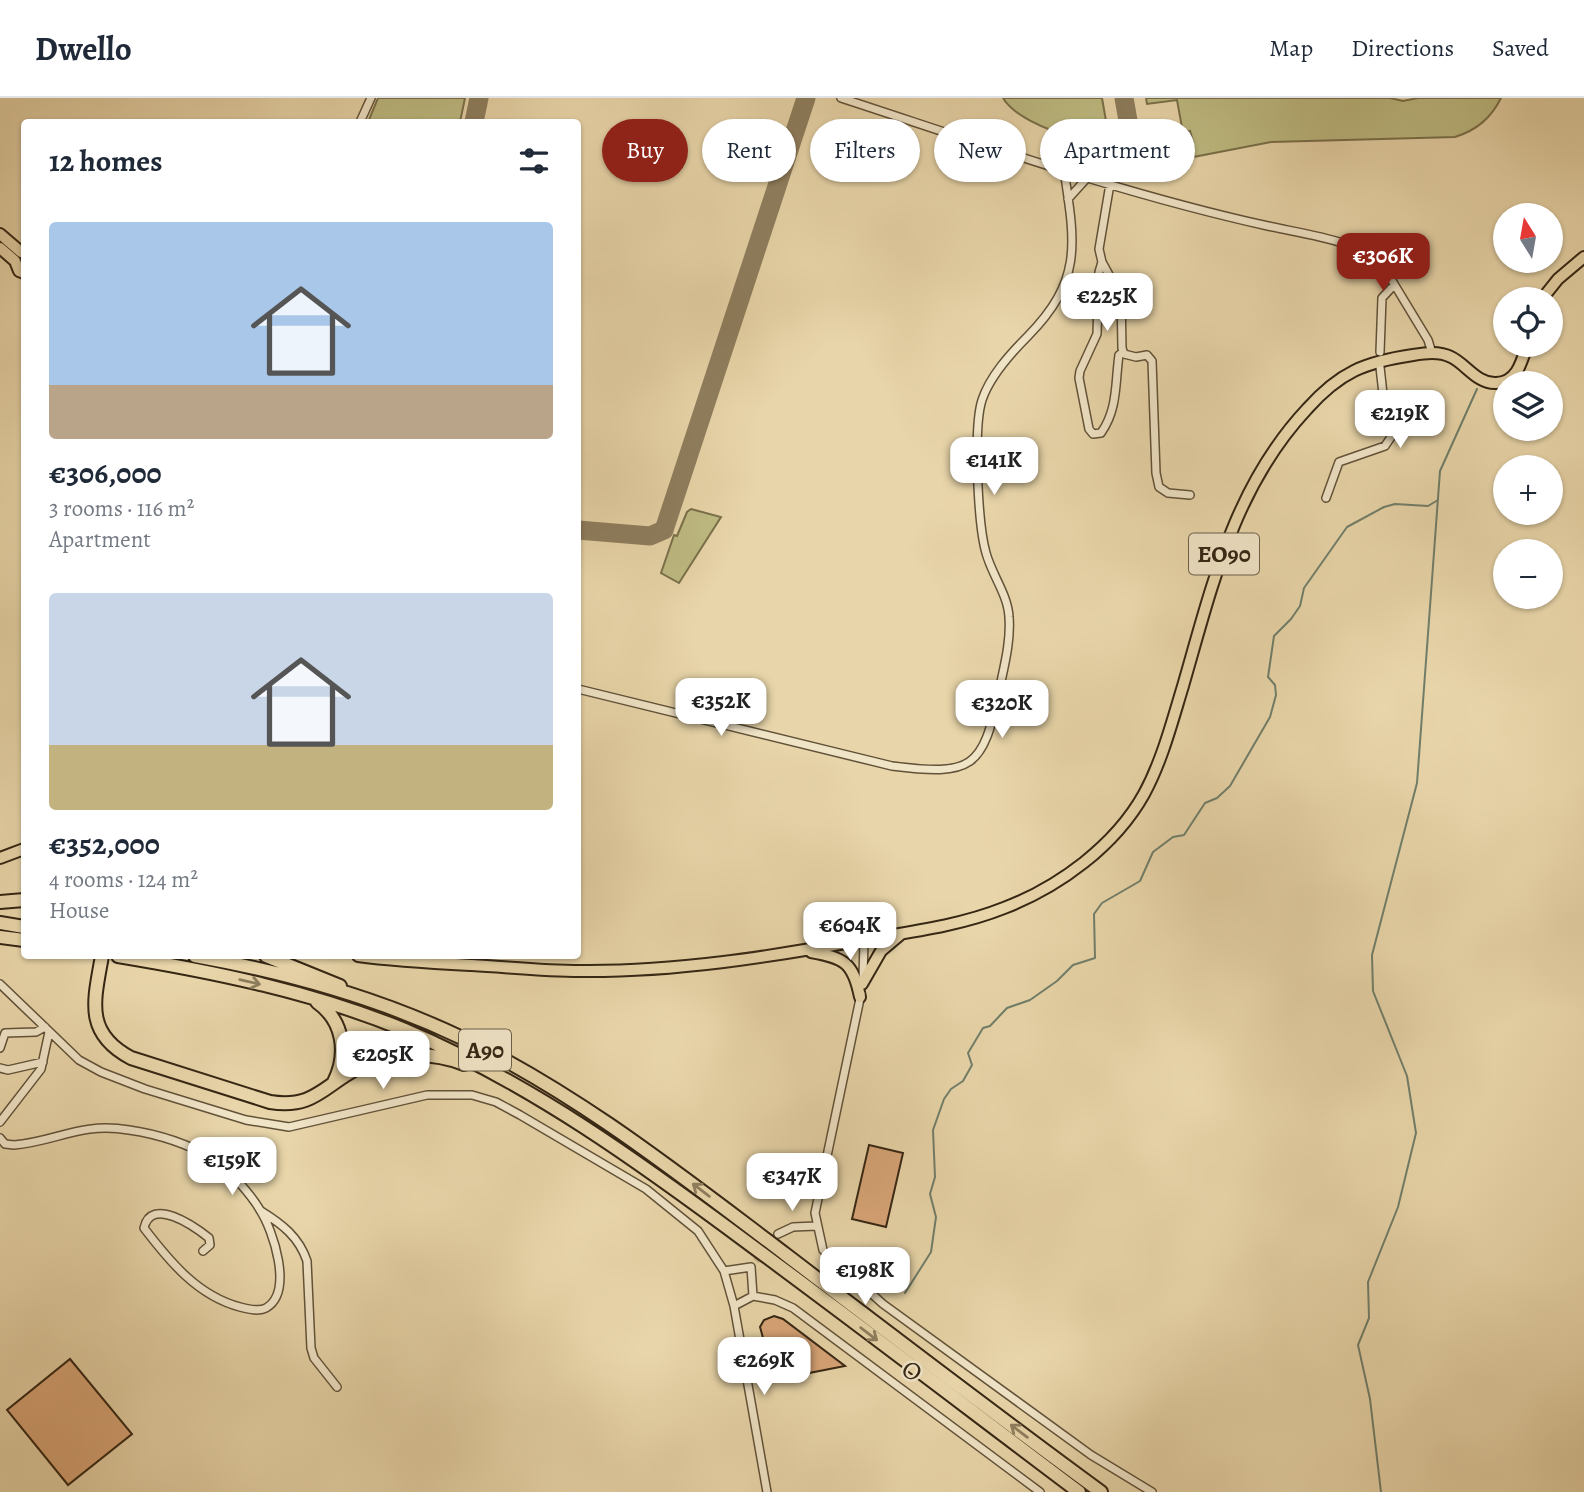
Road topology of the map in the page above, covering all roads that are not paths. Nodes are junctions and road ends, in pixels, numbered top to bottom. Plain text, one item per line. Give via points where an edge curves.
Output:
1 (371, 98) edge
2 (841, 98) edge
3 (361, 119) edge
4 (1040, 163) edge
5 (1065, 182) edge
6 (1083, 182) edge
7 (1102, 182) edge
8 (1110, 184) junction
9 (1068, 199) junction
10 (0, 234) edge
11 (0, 248) edge
12 (20, 254) edge
13 (1584, 257) edge
14 (1102, 262) junction
15 (21, 271) edge
16 (1394, 285) junction
17 (1552, 287) edge
18 (1123, 352) junction
19 (1380, 352) dead end
20 (1432, 353) junction
21 (1522, 357) edge
22 (1380, 367) dead end
23 (1190, 495) dead end
24 (1326, 498) dead end
25 (581, 690) edge
26 (21, 850) edge
27 (0, 858) edge
28 (21, 900) edge
29 (0, 902) edge
30 (0, 923) edge
31 (21, 926) edge
32 (903, 933) junction
33 (0, 937) edge
34 (21, 940) edge
35 (864, 940) junction
36 (801, 950) junction
37 (102, 959) edge
38 (136, 959) edge
39 (209, 959) edge
40 (273, 959) edge
41 (402, 959) edge
42 (0, 984) edge
43 (862, 984) junction
44 (309, 996) junction
45 (860, 997) junction
46 (382, 1006) junction
47 (47, 1030) junction
48 (2, 1032) edge
49 (0, 1048) edge
50 (43, 1062) junction
51 (0, 1069) edge
52 (332, 1085) junction
53 (0, 1122) edge
54 (597, 1134) junction
55 (1, 1141) edge
56 (261, 1211) junction
57 (816, 1226) junction
58 (778, 1234) tunnel mouth
59 (203, 1251) dead end
60 (724, 1271) junction
61 (754, 1296) junction
62 (734, 1306) junction
63 (337, 1387) dead end
64 (767, 1492) edge
65 (1040, 1492) edge
66 (1079, 1492) edge
67 (1101, 1492) edge
68 (1152, 1492) edge

1 - 3 street
2 - 4 street
5 - 9 street
6 - 9 street
7 - 8 street
8 - 14 street via 1099,249
8 - 16 street via 1348,246 1378,260
9 - 25 street via 1073,250 1065,286 1047,314 1010,354 982,401 978,469 982,533 1010,620 990,732 979,754 945,770 892,766
10 - 12 main road
11 - 12 main road
12 - 15 main road via 17,268
13 - 17 main road
14 - 18 street via 1121,297
14 - 18 street via 1097,334 1079,378 1093,434 1101,433 1109,421
16 - 19 street via 1382,299
16 - 20 street
18 - 23 street via 1147,355 1152,361 1159,487 1168,493
20 - 21 main road via 1448,356 1483,380 1496,383 1516,373
20 - 32 main road, ΕΟ90 via 1375,361 1343,376 1302,414 1264,463 1230,533 1157,765 1118,830 1071,872 1022,900 985,915
22 - 24 street via 1391,437 1385,446 1339,462
26 - 27 main road
28 - 29 highway
30 - 31 highway
32 - 35 main road, ΕΟ90
32 - 43 main road via 881,951
33 - 34 highway
35 - 36 main road, ΕΟ90
35 - 43 street
36 - 41 main road, ΕΟ90 via 687,965 578,971
36 - 45 main road via 848,964
37 - 52 highway via 95,1016 102,1036 114,1049 287,1104 303,1103
38 -> 44 highway, Α90
39 - 46 highway, Α90
40 - 46 highway
42 - 47 street
43 - 45 street
44 - 52 highway via 329,1013 341,1039 341,1069
44 - 54 highway, Α90 via 451,1051
45 - 57 street
67 -> 46 highway, Α90 via 621,1133 498,1056
47 - 48 street
47 - 50 street
47 - 60 street via 79,1060 108,1075 275,1126 303,1125 427,1095 484,1098 646,1189 698,1231
48 - 49 street
50 - 51 street
50 - 53 street
52 - 54 highway via 381,1059 436,1056 479,1071
54 -> 66 highway, Α90
55 - 56 street via 25,1144 95,1127 178,1142 216,1160
56 - 59 street via 281,1284 265,1309 250,1310 218,1301 170,1262 144,1228 145,1221 152,1214 164,1213 200,1231 209,1238 210,1245
56 - 63 street via 282,1224 303,1250 311,1348
57 - 58 street via 793,1227
57 - 68 street via 826,1254 883,1304 1091,1455
60 - 61 street via 754,1264
60 - 62 street
61 - 62 street
61 - 65 street, Ο via 793,1308
62 - 64 street

